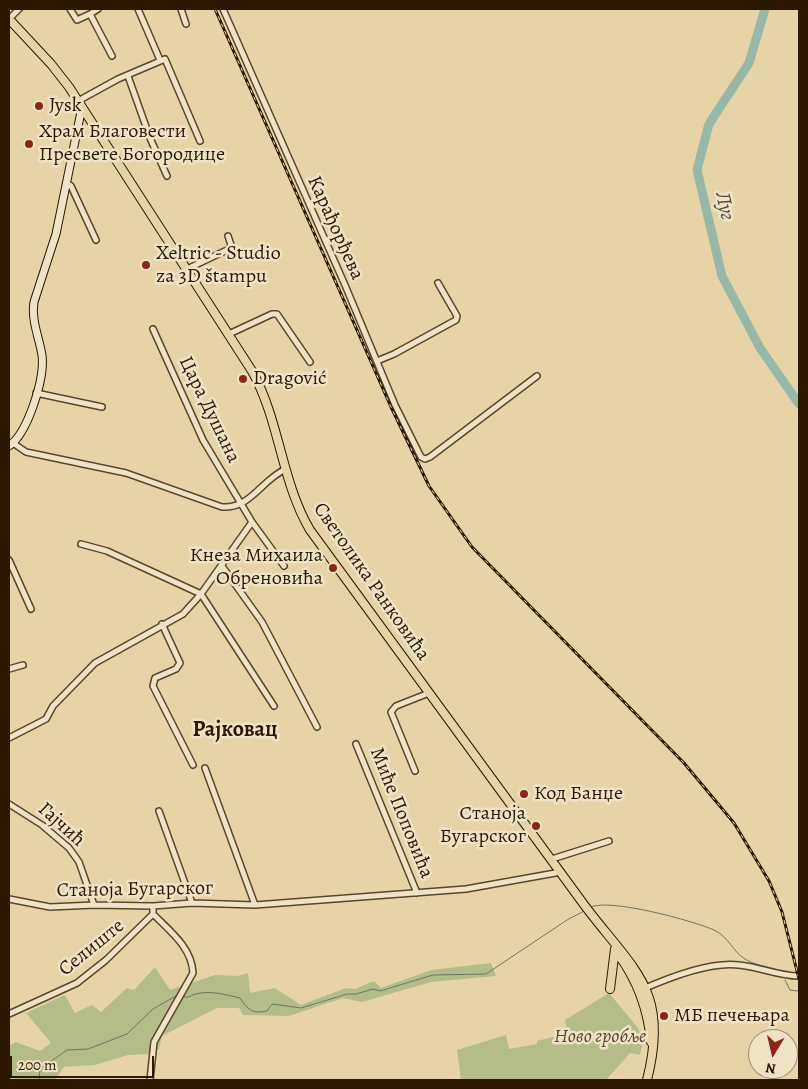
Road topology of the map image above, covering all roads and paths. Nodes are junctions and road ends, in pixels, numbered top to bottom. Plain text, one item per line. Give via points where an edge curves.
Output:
1 (19, 9) edge
2 (70, 9) edge
3 (98, 9) edge
4 (138, 9) edge
5 (181, 9) edge
6 (223, 9) edge
7 (90, 14) junction
8 (9, 19) edge
9 (186, 24) dead end
10 (112, 56) dead end
11 (160, 60) junction
12 (128, 76) junction
13 (80, 104) junction
14 (200, 141) dead end
15 (167, 176) dead end
16 (66, 183) junction
17 (228, 236) dead end
18 (96, 240) dead end
19 (185, 270) junction
20 (438, 283) dead end
21 (153, 329) dead end
22 (229, 334) junction
23 (377, 361) junction
24 (310, 362) dead end
25 (537, 376) dead end
26 (36, 393) junction
27 (102, 407) dead end
28 (11, 445) edge
29 (286, 469) junction
30 (241, 503) junction
31 (252, 522) junction
32 (81, 544) dead end
33 (9, 560) edge
34 (222, 566) junction
35 (284, 566) dead end
36 (202, 594) junction
37 (30, 609) dead end
38 (162, 624) junction
39 (23, 665) dead end
40 (9, 669) edge
41 (429, 693) junction
42 (274, 706) dead end
43 (317, 727) dead end
44 (9, 738) edge
45 (356, 744) dead end
46 (194, 765) dead end
47 (205, 768) dead end
48 (416, 771) dead end
49 (9, 804) edge
50 (159, 811) dead end
51 (609, 841) dead end
52 (552, 860) junction
53 (561, 872) junction
54 (417, 893) junction
55 (9, 899) edge
56 (192, 903) junction
57 (94, 905) junction
58 (255, 905) junction
59 (153, 906) junction
60 (153, 914) junction
61 (613, 945) junction
62 (799, 976) edge
63 (644, 986) junction
64 (610, 989) dead end
65 (9, 1014) edge
66 (150, 1080) edge
67 (647, 1080) edge

1 - 8 street
2 - 7 street via 77,20
3 - 7 street
4 - 11 street
5 - 9 street
6 - 23 street, Карађорђева
7 - 10 street
8 - 13 main road, Светолика Ранковића via 54,67
11 - 12 street
11 - 14 street via 165,59
12 - 13 street
12 - 15 street
13 - 16 street
13 - 19 main road, Светолика Ранковића
16 - 18 street via 75,194
16 - 26 street via 50,256 34,302 42,362
17 - 19 street via 229,249
19 - 22 main road, Светолика Ранковића
20 - 23 street via 457,316 456,320
21 - 30 street, Цара Душана via 203,440
22 - 24 street via 275,314
22 - 29 main road, Светолика Ранковића via 264,395
23 - 25 street, Карађорђева via 400,417 424,458 430,457
26 - 27 street
26 - 28 street via 24,429
28 - 30 street via 26,452 126,473 215,505 226,507
29 - 30 street
29 - 41 main road, Светолика Ранковића via 296,502 310,530
30 - 31 street, Цара Душана
31 - 34 street
31 - 35 street, Цара Душана
32 - 36 street via 107,551
33 - 37 street
34 - 36 street
34 - 43 street via 262,622
36 - 38 street via 182,614
36 - 42 street
38 - 44 street via 86,671 53,706 46,719
38 - 46 street via 180,663 176,669 155,678 153,686
39 - 40 street
41 - 48 street via 396,706 391,712
41 - 52 main road, Светолика Ранковића
45 - 54 street, Миће Поповића
47 - 58 street
49 - 57 street, Гајчић via 42,825 69,848 79,862
50 - 56 street
51 - 52 street
52 - 53 main road, Светолика Ранковића
53 - 54 street, Станоја Бугарског via 488,886
53 - 61 main road, Светолика Ранковића
54 - 58 street, Станоја Бугарског
55 - 57 street, Станоја Бугарског via 50,907
56 - 58 street, Станоја Бугарског
56 - 59 street, Станоја Бугарског
57 - 59 street, Станоја Бугарског
59 - 60 street
60 - 65 street, Селиште via 77,983
60 - 66 street via 186,949 193,964 193,973 154,1042
61 - 63 main road, Светолика Ранковића via 630,960
61 - 64 main road
62 - 63 street via 783,976 733,964 698,970
63 - 67 main road, Светолика Ранковића via 652,1057

